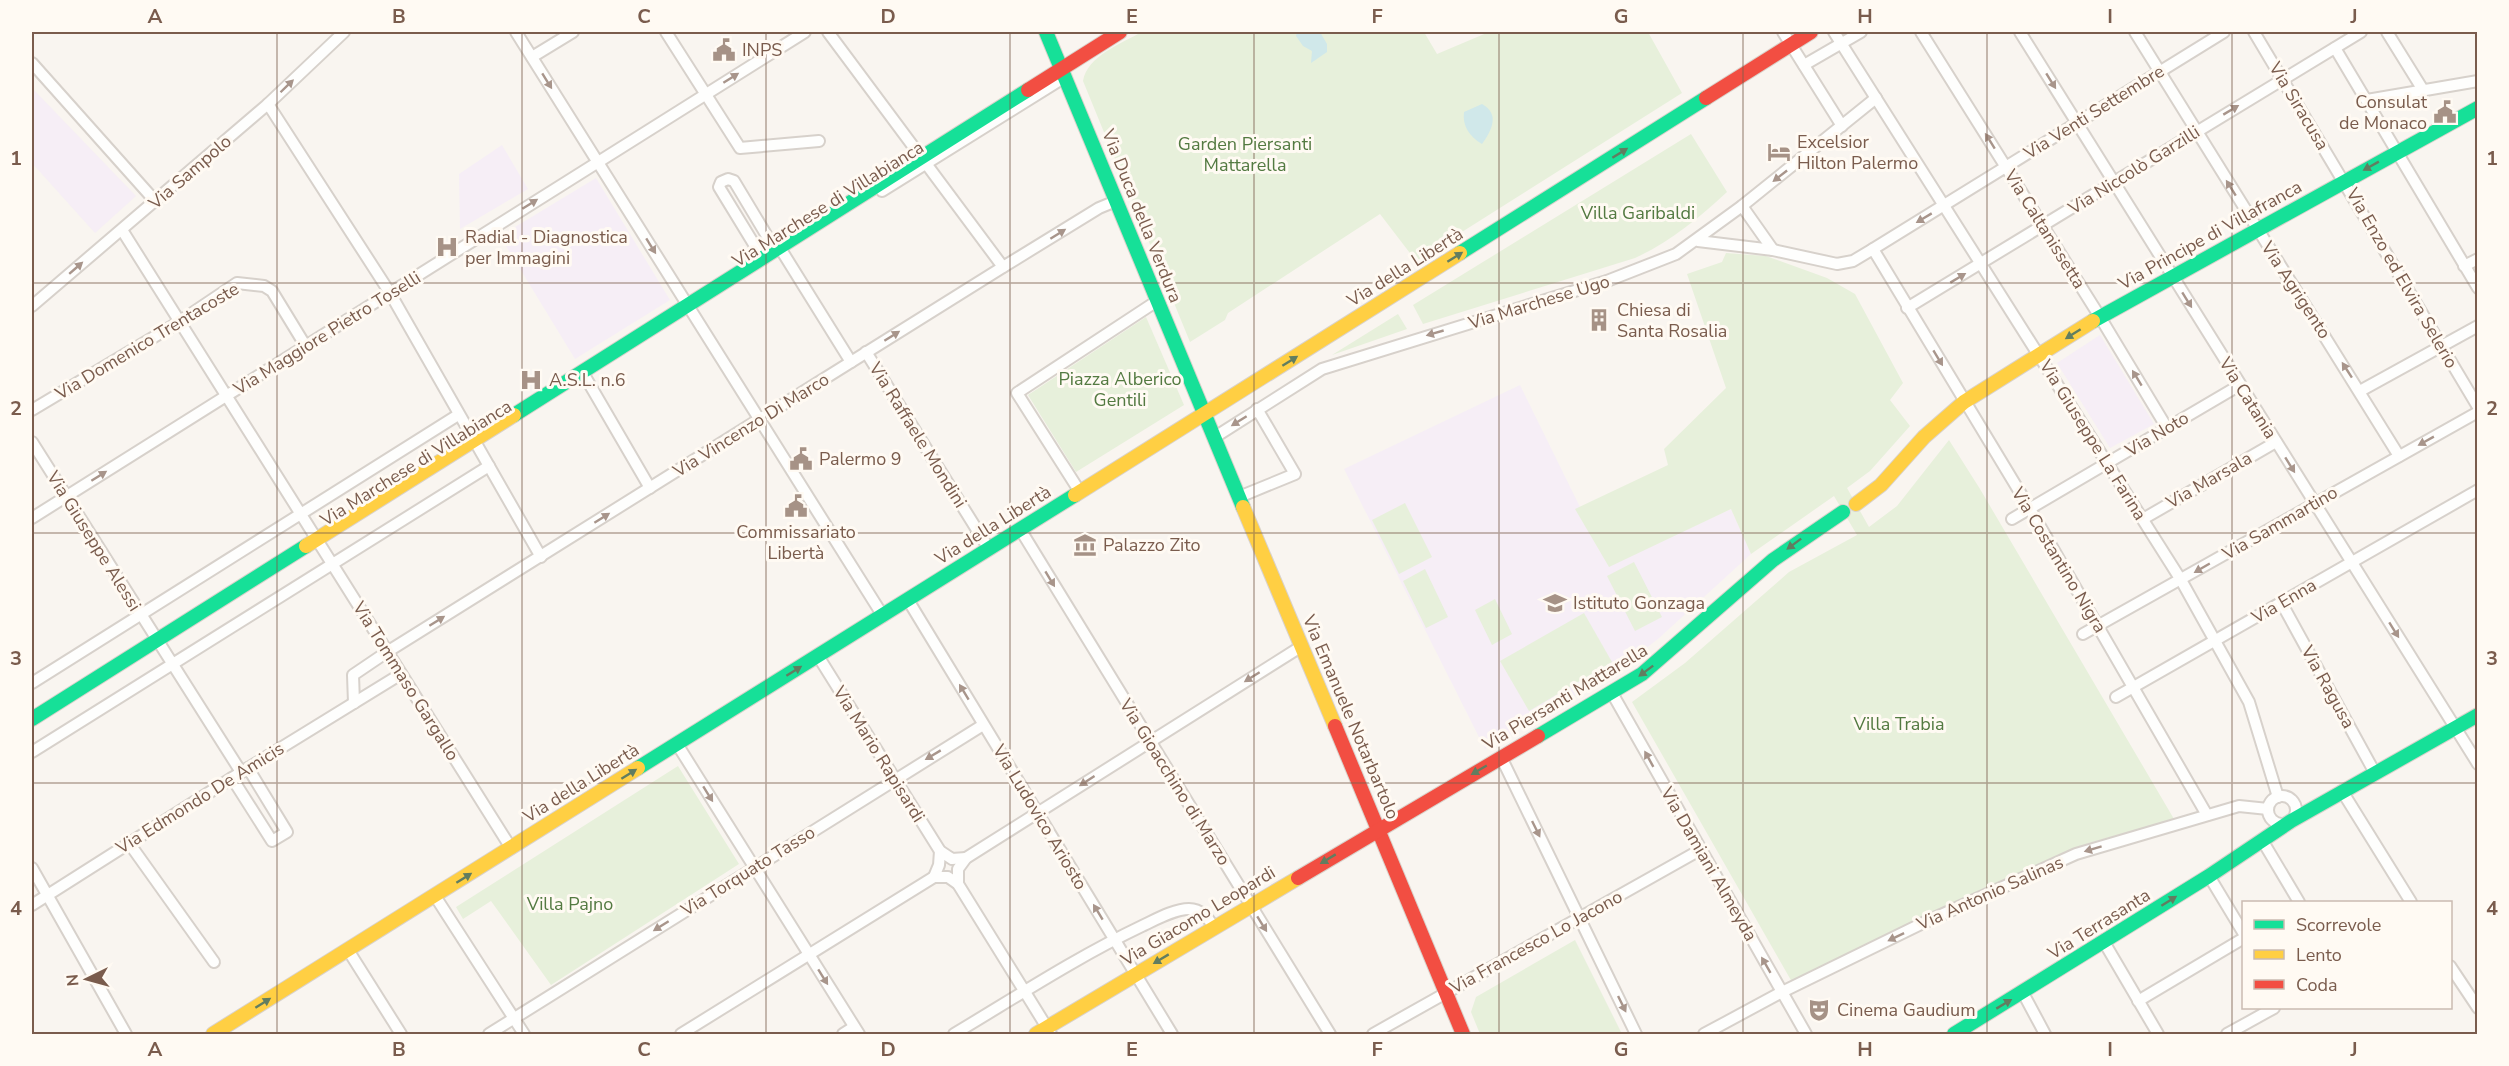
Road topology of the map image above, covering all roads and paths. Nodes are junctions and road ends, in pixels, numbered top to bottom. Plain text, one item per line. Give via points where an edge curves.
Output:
1 (344, 32) edge
2 (516, 32) edge
3 (573, 32) edge
4 (666, 32) edge
5 (805, 32) edge
6 (828, 32) edge
7 (1046, 32) edge
8 (1120, 32) edge
9 (1783, 32) edge
10 (1811, 32) edge
11 (1834, 32) edge
12 (1861, 32) edge
13 (1921, 32) edge
14 (2020, 32) edge
15 (2135, 32) edge
16 (2224, 32) edge
17 (2254, 32) edge
18 (2361, 32) edge
19 (2387, 32) edge
20 (1842, 44) junction
21 (1791, 45) junction
22 (2335, 48) junction
23 (532, 57) junction
24 (32, 63) edge
25 (1804, 65) junction
26 (2160, 71) junction
27 (1063, 73) junction
28 (2283, 79) junction
29 (2478, 81) edge
30 (2423, 90) junction
31 (707, 94) junction
32 (1876, 98) junction
33 (2367, 100) junction
34 (268, 104) junction
35 (2478, 108) edge
36 (2077, 123) junction
37 (1842, 126) junction
38 (2197, 132) junction
39 (819, 141) dead end
40 (2398, 151) junction
41 (923, 161) junction
42 (597, 162) junction
43 (2007, 167) junction
44 (2344, 180) junction
45 (2114, 182) junction
46 (154, 200) junction
47 (1116, 201) junction
48 (1945, 205) junction
49 (1742, 206) junction
50 (2043, 226) junction
51 (2257, 229) junction
52 (122, 230) junction
53 (1698, 240) junction
54 (1872, 249) junction
55 (780, 250) junction
56 (1773, 250) junction
57 (763, 259) junction
58 (2478, 259) edge
59 (1981, 264) junction
60 (2464, 266) junction
61 (1003, 267) junction
62 (2172, 276) junction
63 (2478, 288) edge
64 (390, 293) junction
65 (1157, 301) junction
66 (32, 306) edge
67 (690, 308) junction
68 (1907, 308) junction
69 (2100, 317) junction
70 (179, 322) junction
71 (2478, 326) edge
72 (305, 345) junction
73 (2441, 346) junction
74 (866, 352) junction
75 (2039, 355) junction
76 (851, 362) junction
77 (584, 375) junction
78 (2240, 385) junction
79 (2360, 391) junction
80 (228, 396) junction
81 (1964, 402) junction
82 (2478, 407) edge
83 (1257, 409) junction
84 (32, 410) edge
85 (2478, 412) edge
86 (1205, 414) junction
87 (458, 415) junction
88 (760, 418) junction
89 (2167, 428) junction
90 (1215, 437) junction
91 (32, 442) edge
92 (2276, 442) junction
93 (476, 444) junction
94 (2399, 456) junction
95 (2108, 463) junction
96 (489, 466) junction
97 (650, 488) junction
98 (2478, 490) edge
99 (1080, 492) junction
100 (66, 497) junction
101 (1239, 497) junction
102 (1856, 504) dead end
103 (2314, 504) junction
104 (2030, 509) junction
105 (1843, 512) dead end
106 (302, 514) junction
107 (32, 518) edge
108 (2012, 519) dead end
109 (2143, 519) junction
110 (1020, 530) junction
111 (319, 542) junction
112 (989, 549) junction
113 (541, 556) junction
114 (2351, 562) junction
115 (332, 563) junction
116 (2181, 580) junction
117 (908, 600) junction
118 (2281, 602) junction
119 (141, 615) junction
120 (883, 615) junction
121 (2098, 626) junction
122 (2083, 634) dead end
123 (2216, 640) junction
124 (158, 643) junction
125 (1302, 646) junction
126 (387, 652) junction
127 (818, 656) junction
128 (171, 663) junction
129 (401, 674) junction
130 (32, 683) edge
131 (2134, 687) junction
132 (1612, 693) junction
133 (2116, 697) dead end
134 (354, 703) junction
135 (2478, 715) edge
136 (32, 720) edge
137 (983, 725) junction
138 (32, 727) edge
139 (2456, 728) junction
140 (1149, 742) junction
141 (677, 744) junction
142 (32, 752) edge
143 (1501, 757) junction
144 (2478, 764) edge
145 (240, 772) junction
146 (2375, 773) junction
147 (895, 778) junction
148 (2342, 791) junction
149 (2278, 797) junction
150 (2268, 809) junction
151 (1037, 813) junction
152 (2207, 815) junction
153 (2291, 821) junction
154 (1379, 829) junction
155 (2262, 840) junction
156 (129, 843) junction
157 (511, 848) junction
158 (1700, 850) junction
159 (940, 851) junction
160 (966, 858) junction
161 (754, 867) junction
162 (32, 868) edge
163 (2209, 876) junction
164 (934, 877) junction
165 (958, 884) junction
166 (47, 895) junction
167 (435, 896) junction
168 (2298, 901) edge
169 (2410, 901) edge
170 (32, 905) edge
171 (1251, 905) junction
172 (1580, 917) junction
173 (1214, 927) junction
174 (2242, 933) edge
175 (2242, 937) edge
176 (1115, 939) junction
177 (2104, 942) junction
178 (348, 950) junction
179 (809, 954) junction
180 (214, 962) dead end
181 (2452, 968) edge
182 (1136, 974) junction
183 (1025, 992) junction
184 (1782, 992) junction
185 (1446, 993) junction
186 (2023, 993) junction
187 (2138, 1001) junction
188 (2478, 1008) edge
189 (2272, 1009) edge
190 (514, 1019) junction
191 (857, 1031) edge
192 (1045, 1032) edge
193 (126, 1035) edge
194 (213, 1035) edge
195 (401, 1035) edge
196 (489, 1035) edge
197 (524, 1035) edge
198 (681, 1035) edge
199 (843, 1035) edge
200 (954, 1035) edge
201 (1172, 1035) edge
202 (1330, 1035) edge
203 (1373, 1035) edge
204 (1463, 1035) edge
205 (1636, 1035) edge
206 (1704, 1035) edge
207 (1806, 1035) edge
208 (1954, 1035) edge
209 (2045, 1035) edge
210 (2158, 1035) edge
211 (2227, 1035) edge

34 -> 1 street, Via Sampolo
2 - 23 street
3 - 23 street
4 - 31 street
31 -> 5 street, Via Maggiore Pietro Toselli
6 - 41 street
7 - 27 street, Via Duca della Verdura
8 - 27 street, Via Marchese di Villabianca
9 - 21 street
10 - 21 street, Via della Libertà
11 - 20 street, Via Giuseppe La Farina
12 - 20 street
43 -> 13 street, Via Caltanissetta
14 -> 36 street, Via Catania
15 - 26 street, Via Agrigento
16 - 26 street, Via Venti Settembre
17 - 28 street, Via Siracusa
18 - 22 street, Via Niccolò Garzilli
19 - 30 street
20 - 25 street
20 - 32 street, Via Giuseppe La Farina
21 - 25 street
86 -> 21 street, Via della Libertà
22 - 28 street, Via Niccolò Garzilli
22 - 33 street
23 -> 42 street
24 - 46 street
25 - 37 street
26 - 36 street, Via Venti Settembre
26 - 38 street, Via Agrigento
27 - 41 street, Via Marchese di Villabianca
27 - 47 street, Via Duca della Verdura
38 -> 28 street, Via Niccolò Garzilli
28 - 44 street, Via Siracusa
29 - 30 street
30 - 33 street
31 - 39 street via 740,148
31 - 42 street, Via Maggiore Pietro Toselli
32 - 37 street, Via Marchese Ugo
32 - 48 street, Via Giuseppe La Farina
33 - 40 street
34 - 46 street, Via Sampolo
34 - 64 street
35 - 40 street, Via Principe di Villafranca
36 - 43 street, Via Venti Settembre
36 - 45 street, Via Catania
37 -> 49 street, Via Marchese Ugo
38 - 45 street, Via Niccolò Garzilli
51 -> 38 street, Via Agrigento
40 -> 44 street, Via Principe di Villafranca
40 - 60 street
41 - 55 street, Via Marchese di Villabianca
41 - 61 street
64 -> 42 street, Via Maggiore Pietro Toselli
42 -> 67 street
43 - 48 street, Via Venti Settembre
43 - 50 street, Via Caltanissetta
44 - 51 street, Via Principe di Villafranca
44 - 73 street, Via Enzo ed Elvira Selerio
45 - 50 street, Via Niccolò Garzilli
45 - 62 street, Via Catania
46 - 52 street, Via Sampolo
61 -> 47 street, Via Vincenzo Di Marco
47 - 65 street, Via Duca della Verdura
48 -> 54 street, Via Venti Settembre
48 - 59 street, Via Giuseppe La Farina
49 - 53 street, Via Marchese Ugo
49 - 56 street
50 - 59 street, Via Niccolò Garzilli
50 - 69 street, Via Caltanissetta
51 - 62 street, Via Principe di Villafranca
79 -> 51 street, Via Agrigento
66 -> 52 street, Via Sampolo
52 - 70 street, Via Tommaso Gargallo
53 - 56 street, Via Venti Settembre
53 -> 83 street, Via Marchese Ugo via 1635,272 1323,369
54 - 56 street, Via Venti Settembre via 1854,261 1837,264
54 - 68 street, Via Costantino Nigra
55 - 57 street, Via Marchese di Villabianca
55 - 57 street via 735,182 721,182 719,187
55 - 67 street, Via Marchese di Villabianca
55 - 76 street
57 - 67 street, Via Marchese di Villabianca
58 - 60 street
68 -> 59 street, Via Niccolò Garzilli
59 - 75 street, Via Giuseppe La Farina
60 - 63 street
74 -> 61 street, Via Vincenzo Di Marco
62 - 69 street, Via Principe di Villafranca
62 -> 78 street, Via Catania
64 - 72 street, Via Maggiore Pietro Toselli
64 - 87 street
65 - 86 street, Via Duca della Verdura
65 - 99 street via 1017,393
67 - 77 street, Via Marchese di Villabianca
67 - 88 street
68 -> 81 street, Via Costantino Nigra
69 -> 75 street, Via Principe di Villafranca
89 -> 69 street, Via Caltanissetta
70 - 72 street, Via Domenico Trentacoste via 237,283 247,282 272,291
70 - 80 street, Via Tommaso Gargallo
70 - 84 street, Via Domenico Trentacoste
71 - 73 street
72 - 80 street, Via Maggiore Pietro Toselli
73 - 79 street
73 - 82 street, Via Enzo ed Elvira Selerio
74 - 76 street, Via Vincenzo Di Marco
74 - 112 street, Via Raffaele Mondini
75 - 81 street, Via Principe di Villafranca
75 - 95 street, Via Giuseppe La Farina
76 - 88 street, Via Vincenzo Di Marco
77 - 93 street, Via Marchese di Villabianca
77 - 97 street
78 - 89 street, Via Noto
78 - 92 street, Via Catania
79 - 94 street, Via Agrigento
100 -> 80 street, Via Maggiore Pietro Toselli
80 - 106 street, Via Tommaso Gargallo
81 - 102 street via 1889,477
81 - 104 street, Via Costantino Nigra
83 -> 90 street, Via Marchese Ugo
83 - 101 street via 1294,474
85 -> 94 street, Via Sammartino
86 - 90 street, Via Emanuele Notarbartolo
86 - 99 street, Via della Libertà
87 - 93 street
87 - 106 street, Via Marchese di Villabianca
88 - 97 street, Via Vincenzo Di Marco
88 - 120 street
89 - 95 street, Via Noto
90 - 101 street, Via Emanuele Notarbartolo
91 - 100 street, Via Giuseppe Alessi
92 -> 103 street, Via Catania
92 - 109 street, Via Marsala
93 - 96 street
93 - 111 street, Via Marchese di Villabianca
94 - 103 street, Via Sammartino
95 - 104 street, Via Noto
95 - 109 street, Via Giuseppe La Farina
96 - 113 street
96 - 115 street
113 -> 97 street, Via Vincenzo Di Marco
98 - 114 street, Via Enna
99 - 110 street, Via della Libertà
100 - 107 street, Via Maggiore Pietro Toselli
100 - 119 street, Via Giuseppe Alessi
101 - 125 street, Via Emanuele Notarbartolo
103 - 114 street, Via Catania
103 -> 116 street, Via Sammartino
104 - 108 street, Via Noto
104 - 121 street, Via Costantino Nigra
105 -> 132 street, Via Piersanti Mattarella via 1773,560 1663,658
106 - 111 street, Via Tommaso Gargallo
106 - 119 street, Via Marchese di Villabianca
109 - 116 street, Via Giuseppe La Farina
110 - 112 street, Via della Libertà
110 -> 140 street, Via Gioacchino di Marzo
111 - 115 street, Via Tommaso Gargallo
111 - 124 street, Via Marchese di Villabianca
112 - 117 street, Via della Libertà
126 -> 113 street, Via Vincenzo Di Marco
114 - 118 street, Via Enna
114 -> 139 street, Via Catania
115 - 126 street, Via Tommaso Gargallo
115 - 128 street
116 - 121 street, Via Sammartino
116 - 123 street, Via Giuseppe La Farina
117 - 120 street, Via della Libertà
137 -> 117 street, Via Ludovico Ariosto
118 - 123 street, Via Enna
118 - 146 street, Via Ragusa
119 - 124 street, Via Giuseppe Alessi
119 - 130 street, Via Marchese di Villabianca
120 - 127 street, Via della Libertà
121 - 122 street, Via Sammartino
121 - 131 street, Via Costantino Nigra
123 - 131 street, Via Enna
123 - 149 street, Via Giuseppe La Farina via 2250,702
124 - 128 street, Via Giuseppe Alessi
124 - 136 street, Via Marchese di Villabianca
124 - 138 street, Via Marchese di Villabianca
125 -> 140 street
125 - 154 street, Via Emanuele Notarbartolo
126 - 129 street, Via Tommaso Gargallo
126 - 134 street via 353,675
141 -> 127 street, Via della Libertà
127 - 147 street, Via Mario Rapisardi
128 - 142 street
128 - 145 street, Via Giuseppe Alessi
129 - 134 street, Via Edmondo De Amicis
129 - 157 street, Via Tommaso Gargallo
131 - 133 street, Via Enna
131 - 152 street, Via Costantino Nigra
132 - 143 street, Via Piersanti Mattarella
158 -> 132 street, Via Damiani Almeyda
134 - 145 street, Via Edmondo De Amicis
135 - 139 street, Via Terrasanta
137 -> 147 street, Via Torquato Tasso
137 - 151 street, Via Ludovico Ariosto
139 - 144 street, Via Catania
139 - 146 street, Via Terrasanta
140 -> 151 street
140 - 171 street, Via Gioacchino di Marzo
157 -> 141 street, Via della Libertà
141 -> 161 street
143 -> 154 street, Via Piersanti Mattarella
143 -> 172 street
145 - 145 street via 272,841 287,832
145 - 156 street, Via Edmondo De Amicis
146 - 148 street, Via Terrasanta
147 - 159 street, Via Mario Rapisardi
147 - 161 street, Via Torquato Tasso
148 - 153 street, Via Terrasanta
148 - 169 street
149 - 150 street
149 - 153 street via 2287,797 2294,804 2296,813
150 - 152 street, Via Antonio Salinas via 2239,806
150 - 153 street via 2274,821
151 - 160 street
176 -> 151 street, Via Ludovico Ariosto
152 -> 184 street, Via Antonio Salinas via 2076,854
153 - 155 street, Via Terrasanta
154 -> 171 street, Via Giacomo Leopardi
154 - 185 street, Via Emanuele Notarbartolo
155 - 163 street, Via Terrasanta
155 - 168 street
156 - 166 street, Via Edmondo De Amicis
156 - 180 street
167 -> 157 street, Via della Libertà
158 - 172 street, Via Francesco Lo Jacono
184 -> 158 street, Via Damiani Almeyda
159 - 160 street via 952,859
159 - 164 street
160 - 165 street via 958,869
161 - 179 street
161 -> 190 street, Via Torquato Tasso
162 - 166 street
163 - 174 street
177 -> 163 street, Via Terrasanta
164 - 165 street via 948,877
164 - 179 street
165 - 183 street
166 - 170 street, Via Edmondo De Amicis
166 - 193 street
167 - 178 street, Via della Libertà
167 - 190 street
171 - 173 street, Via Giacomo Leopardi
171 -> 202 street, Via Gioacchino di Marzo
172 - 185 street, Via Francesco Lo Jacono
172 -> 205 street
173 - 176 street via 1208,917 1188,909
173 -> 182 street, Via Giacomo Leopardi
175 - 187 street
176 - 182 street, Via Ludovico Ariosto
176 - 183 street
177 - 186 street, Via Terrasanta
177 - 187 street
194 -> 178 street, Via della Libertà
178 - 195 street
179 -> 191 street
179 - 198 street
181 - 188 street
182 - 192 street, Via Giacomo Leopardi
182 - 201 street, Via Ludovico Ariosto
183 - 192 street
183 - 200 street
184 - 206 street, Via Antonio Salinas
184 - 207 street, Via Damiani Almeyda
185 - 203 street, Via Francesco Lo Jacono
185 - 204 street, Via Emanuele Notarbartolo
208 -> 186 street, Via Terrasanta
186 - 209 street
187 - 210 street
189 - 211 street
190 - 196 street, Via Torquato Tasso
190 - 197 street
191 - 199 street

